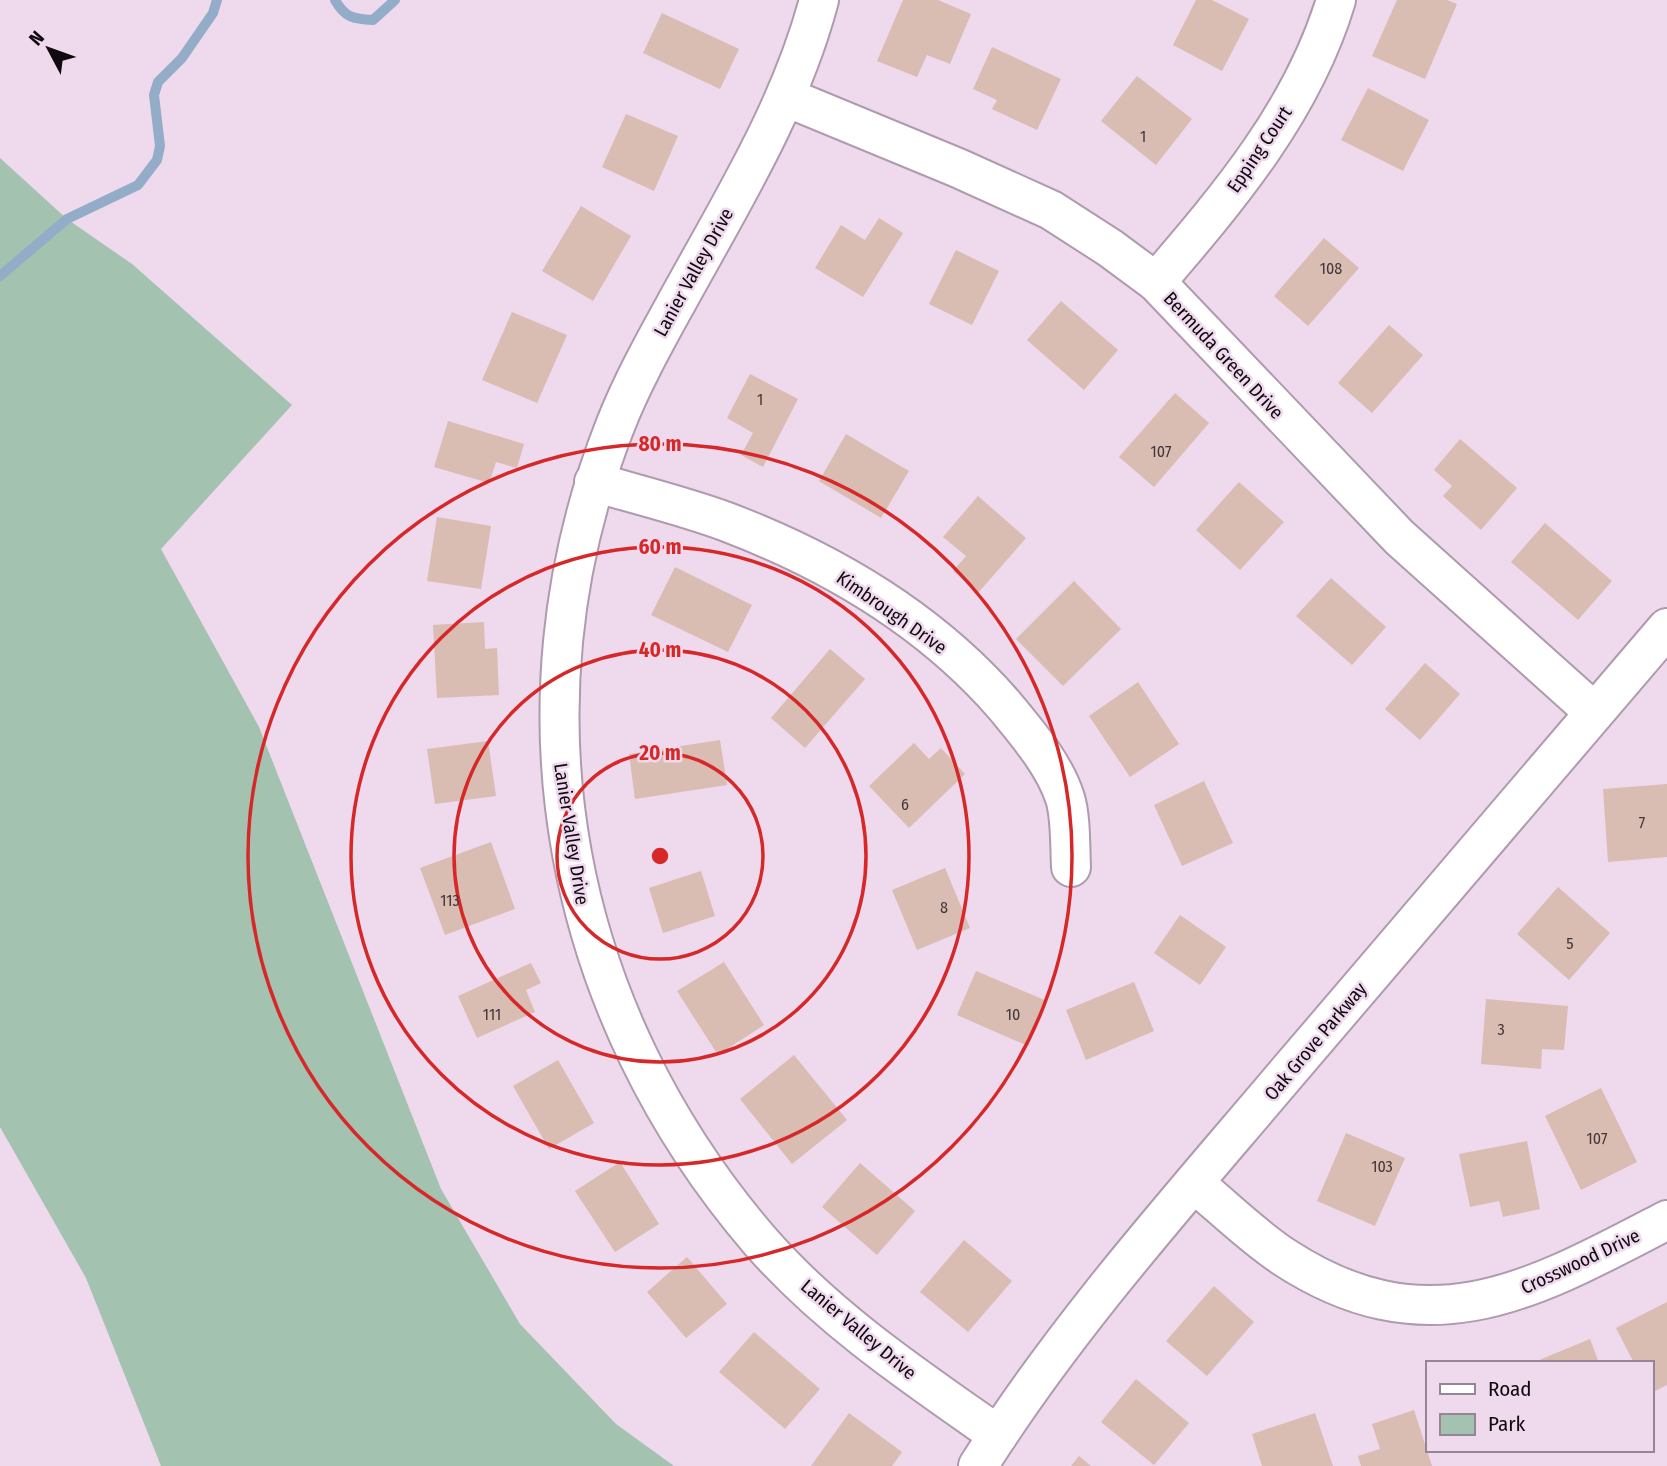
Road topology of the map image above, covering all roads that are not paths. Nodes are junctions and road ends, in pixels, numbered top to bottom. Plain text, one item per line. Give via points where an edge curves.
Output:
1 (819, 0) edge
2 (1336, 0) edge
3 (786, 97) junction
4 (1156, 282) junction
5 (594, 482) junction
6 (1667, 628) edge
7 (1594, 712) junction
8 (1071, 867) dead end
9 (1194, 1183) junction
10 (1667, 1220) edge
11 (988, 1450) edge

1 - 3 street, Lanier Valley Drive
2 - 4 street, Epping Court via 1308,71 1278,126 1244,177
3 - 4 street, Bermuda Green Drive via 1029,200 1110,248
3 - 5 street, Lanier Valley Drive via 646,357
4 - 7 street, Bermuda Green Drive via 1399,537
5 - 8 street, Kimbrough Drive via 725,522 790,548 866,589 926,631 983,681 1049,765 1066,800
5 - 11 street, Lanier Valley Drive via 573,569 563,639 560,773 584,912 622,1024 692,1152 762,1243
6 - 7 street, Oak Grove Parkway
7 - 9 street, Oak Grove Parkway
9 - 10 street, Crosswood Drive via 1282,1256 1313,1275 1348,1290 1412,1304 1458,1305 1528,1287
9 - 11 street, Oak Grove Parkway via 1082,1320

